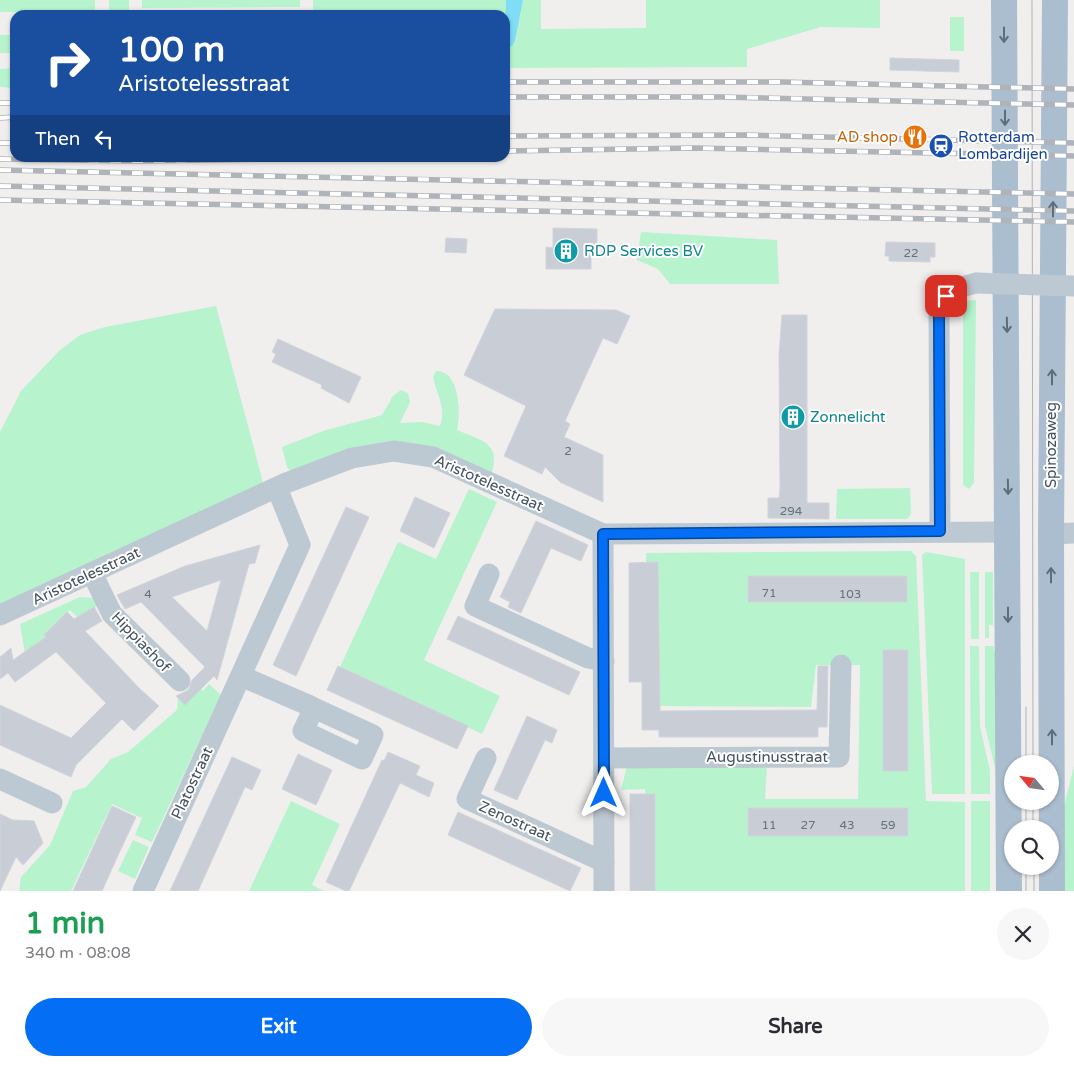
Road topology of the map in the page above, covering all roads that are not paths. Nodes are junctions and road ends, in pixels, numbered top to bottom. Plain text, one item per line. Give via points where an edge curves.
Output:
1 (1004, 0) edge
2 (1055, 0) edge
3 (1074, 286) edge
4 (276, 488) junction
5 (940, 531) junction
6 (1008, 532) junction
7 (603, 534) junction
8 (1062, 534) edge
9 (92, 573) junction
10 (489, 574) dead end
11 (0, 616) edge
12 (604, 660) junction
13 (841, 666) dead end
14 (241, 676) junction
15 (180, 682) dead end
16 (314, 708) dead end
17 (486, 758) dead end
18 (604, 758) junction
19 (0, 778) edge
20 (52, 803) dead end
21 (604, 862) junction
22 (143, 891) edge
23 (604, 891) edge
24 (1009, 891) edge
25 (1052, 891) edge

1 -> 6 main road
8 -> 2 main road, Spinozaweg
3 - 5 street, bridge via 976,283 951,290 939,310
4 - 7 street, Aristotelesstraat via 352,458 394,451 433,458
4 - 9 street, Aristotelesstraat
4 - 14 street, Platostraat via 300,545
5 - 6 street, Aristotelesstraat
5 - 7 street, Aristotelesstraat
6 -> 24 main road
7 - 12 street
25 -> 8 main road, Spinozaweg
9 - 11 street, Aristotelesstraat
9 - 15 street, Hippiashof via 112,614
10 - 12 street via 475,606 588,658
12 - 18 street
13 - 18 street, Augustinusstraat via 839,757
14 - 16 street
14 - 22 street, Platostraat
17 - 21 street, Zenostraat via 467,800
18 - 21 street
19 - 20 street
21 - 23 street

